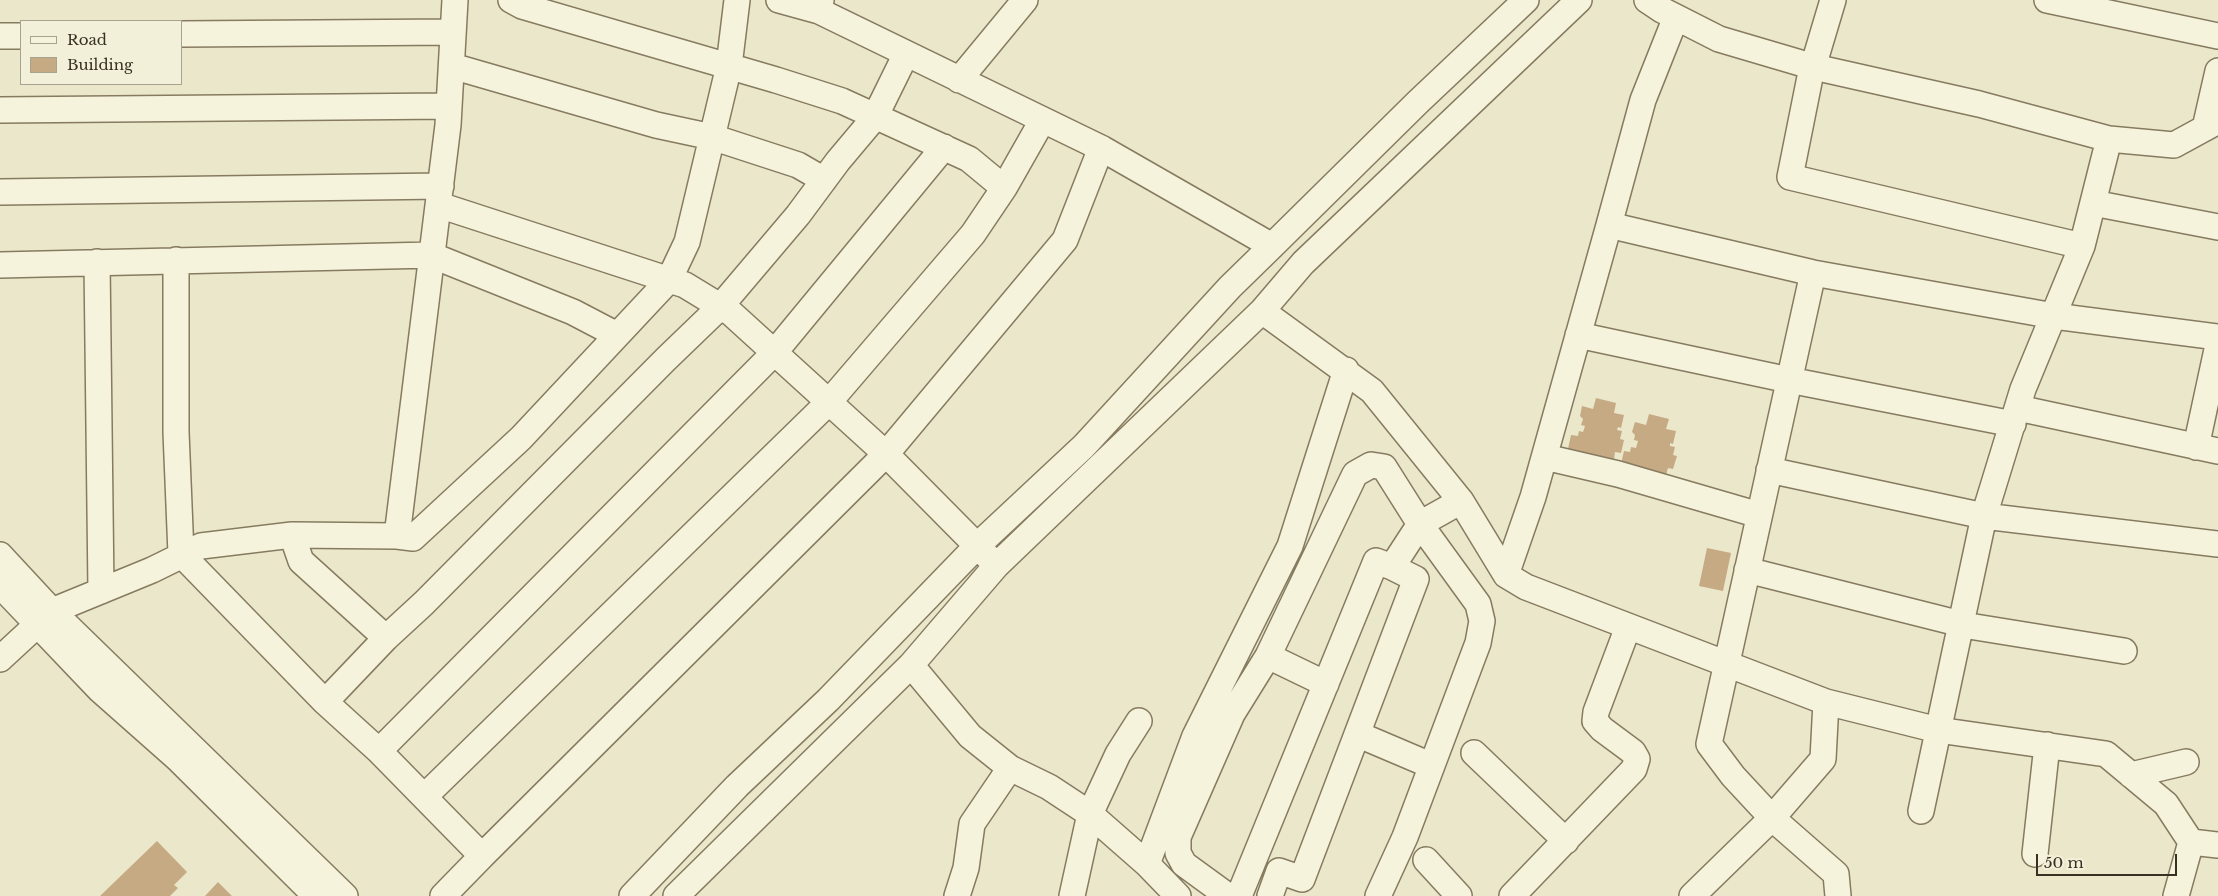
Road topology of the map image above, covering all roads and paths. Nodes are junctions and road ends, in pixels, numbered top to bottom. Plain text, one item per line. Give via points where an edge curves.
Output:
1 (455, 0) edge
2 (511, 0) edge
3 (737, 0) edge
4 (779, 0) edge
5 (1025, 0) edge
6 (1526, 0) edge
7 (1579, 0) edge
8 (1647, 0) edge
9 (1833, 0) edge
10 (2047, 0) edge
11 (820, 6) edge
12 (1676, 17) junction
13 (453, 32) junction
14 (182, 34) edge
15 (0, 36) edge
16 (20, 36) edge
17 (2218, 36) edge
18 (906, 54) junction
19 (452, 66) junction
20 (729, 66) junction
21 (1814, 67) junction
22 (2218, 71) edge
23 (959, 80) junction
24 (449, 106) junction
25 (0, 110) edge
26 (875, 117) junction
27 (1042, 121) junction
28 (2212, 124) edge
29 (712, 136) junction
30 (2108, 139) junction
31 (944, 146) junction
32 (1101, 148) junction
33 (824, 180) junction
34 (1004, 188) junction
35 (0, 192) edge
36 (440, 195) junction
37 (2093, 203) junction
38 (1609, 225) junction
39 (2218, 227) edge
40 (1272, 246) junction
41 (2082, 246) junction
42 (431, 254) junction
43 (176, 260) junction
44 (97, 262) junction
45 (0, 265) edge
46 (1813, 273) junction
47 (669, 280) junction
48 (720, 307) junction
49 (1262, 311) junction
50 (2054, 316) junction
51 (617, 335) junction
52 (1578, 335) junction
53 (2218, 337) edge
54 (2218, 345) edge
55 (774, 353) junction
56 (1346, 370) junction
57 (1789, 380) junction
58 (829, 402) junction
59 (2015, 416) junction
60 (2207, 449) edge
61 (886, 454) junction
62 (1545, 457) junction
63 (1769, 470) junction
64 (1461, 501) junction
65 (1759, 515) junction
66 (1984, 516) junction
67 (1420, 524) junction
68 (292, 534) junction
69 (397, 536) junction
70 (2218, 544) edge
71 (977, 546) junction
72 (181, 554) junction
73 (0, 555) edge
74 (996, 566) junction
75 (1392, 567) junction
76 (1747, 570) junction
77 (1506, 575) junction
78 (0, 585) edge
79 (101, 592) junction
80 (45, 618) junction
81 (1961, 624) junction
82 (1628, 627) junction
83 (386, 638) junction
84 (2124, 651) dead end
85 (1268, 656) junction
86 (0, 659) edge
87 (911, 665) junction
88 (1726, 665) junction
89 (1326, 684) junction
90 (325, 702) junction
91 (1826, 702) junction
92 (1138, 721) dead end
93 (1938, 730) junction
94 (1357, 734) junction
95 (2048, 745) junction
96 (379, 751) junction
97 (1474, 753) dead end
98 (2186, 762) dead end
99 (1430, 765) junction
100 (1010, 768) junction
101 (2131, 775) junction
102 (425, 796) junction
103 (1921, 811) dead end
104 (1090, 814) junction
105 (1772, 818) junction
106 (1566, 841) junction
107 (2191, 842) junction
108 (2218, 845) edge
109 (2035, 854) dead end
110 (482, 856) junction
111 (1254, 859) junction
112 (1426, 860) dead end
113 (1147, 864) junction
114 (1279, 871) junction
115 (316, 896) edge
116 (345, 896) edge
117 (443, 896) edge
118 (632, 896) edge
119 (676, 896) edge
120 (957, 896) edge
121 (1072, 896) edge
122 (1178, 896) edge
123 (1228, 896) edge
124 (1239, 896) edge
125 (1270, 896) edge
126 (1378, 896) edge
127 (1459, 896) edge
128 (1512, 896) edge
129 (1692, 896) edge
130 (1838, 896) edge
131 (2176, 896) edge

1 - 13 street
2 - 20 street via 522,6
3 - 20 street
4 - 11 street
5 - 23 street
6 - 40 street
7 - 49 street via 1303,263
8 - 12 street
9 - 21 street
10 - 17 street
11 - 18 street
12 - 21 street via 1719,39
12 - 38 street via 1643,100
13 - 14 street
13 - 19 street
15 - 16 street
18 - 23 street
18 - 26 street
19 - 24 street
19 - 29 street via 647,123
20 - 26 street via 842,101
20 - 29 street
21 - 30 street via 1979,104
21 - 41 street via 1790,177
22 - 28 street
23 - 27 street
24 - 25 street
24 - 36 street
26 - 31 street
26 - 33 street
27 - 32 street
27 - 34 street
28 - 30 street via 2174,145
29 - 33 street via 798,165
29 - 47 street via 687,242
30 - 37 street
31 - 34 street via 969,159
31 - 55 street
32 - 40 street
32 - 61 street via 1066,240
33 - 48 street
34 - 58 street via 973,234
35 - 36 street
36 - 42 street
36 - 47 street
37 - 39 street
37 - 41 street
38 - 46 street
38 - 52 street
40 - 71 street via 1230,287 1084,446
41 - 50 street
42 - 43 street
42 - 51 street via 573,312
42 - 69 street
43 - 44 street
43 - 72 street via 176,432
44 - 45 street
44 - 79 street
46 - 50 street
46 - 57 street
47 - 48 street via 685,285
47 - 51 street
48 - 55 street via 731,313
48 - 83 street
49 - 56 street
49 - 74 street
50 - 53 street
50 - 59 street
51 - 69 street via 521,438 413,538
52 - 57 street
52 - 62 street
54 - 60 street
55 - 58 street
55 - 96 street
56 - 64 street via 1372,391
56 - 113 street via 1290,546 1195,736
57 - 59 street
57 - 63 street
58 - 61 street
58 - 102 street
59 - 60 street
59 - 66 street
61 - 71 street
61 - 110 street
62 - 65 street via 1618,474
62 - 77 street
63 - 65 street
63 - 66 street
64 - 67 street
64 - 77 street
65 - 76 street
66 - 70 street
66 - 81 street
67 - 75 street
67 - 85 street via 1384,467 1371,465 1355,474
67 - 99 street via 1478,604 1482,621 1478,643
68 - 69 street
68 - 72 street via 201,546
68 - 83 street via 302,561
71 - 74 street
71 - 118 street
72 - 79 street
72 - 90 street
73 - 80 street
74 - 87 street
75 - 89 street via 1376,561
75 - 94 street via 1416,579
76 - 81 street
76 - 88 street
77 - 82 street via 1526,587
78 - 80 street
79 - 80 street
80 - 86 street
80 - 115 street via 100,690 178,759
80 - 116 street
81 - 84 street
81 - 93 street
82 - 88 street
82 - 106 street via 1596,712 1596,721 1602,730 1634,752 1637,759 1634,769
83 - 90 street
85 - 89 street
85 - 123 street via 1232,714 1178,837 1178,853 1184,864
87 - 100 street via 970,736
87 - 119 street
88 - 91 street
88 - 105 street via 1709,744
89 - 111 street
90 - 96 street
91 - 93 street
91 - 105 street via 1823,759
92 - 104 street via 1118,754
93 - 95 street
93 - 103 street
94 - 99 street
94 - 114 street via 1302,879
95 - 101 street via 2106,754
95 - 109 street
96 - 102 street
97 - 106 street
98 - 101 street
99 - 126 street via 1405,837
100 - 104 street via 1049,787
100 - 120 street via 972,824 966,868
101 - 107 street via 2166,804
102 - 110 street
104 - 113 street
104 - 121 street
105 - 129 street
105 - 130 street via 1836,874
106 - 128 street
107 - 108 street
107 - 131 street
110 - 117 street
111 - 114 street
111 - 124 street
112 - 127 street
113 - 122 street
114 - 125 street

